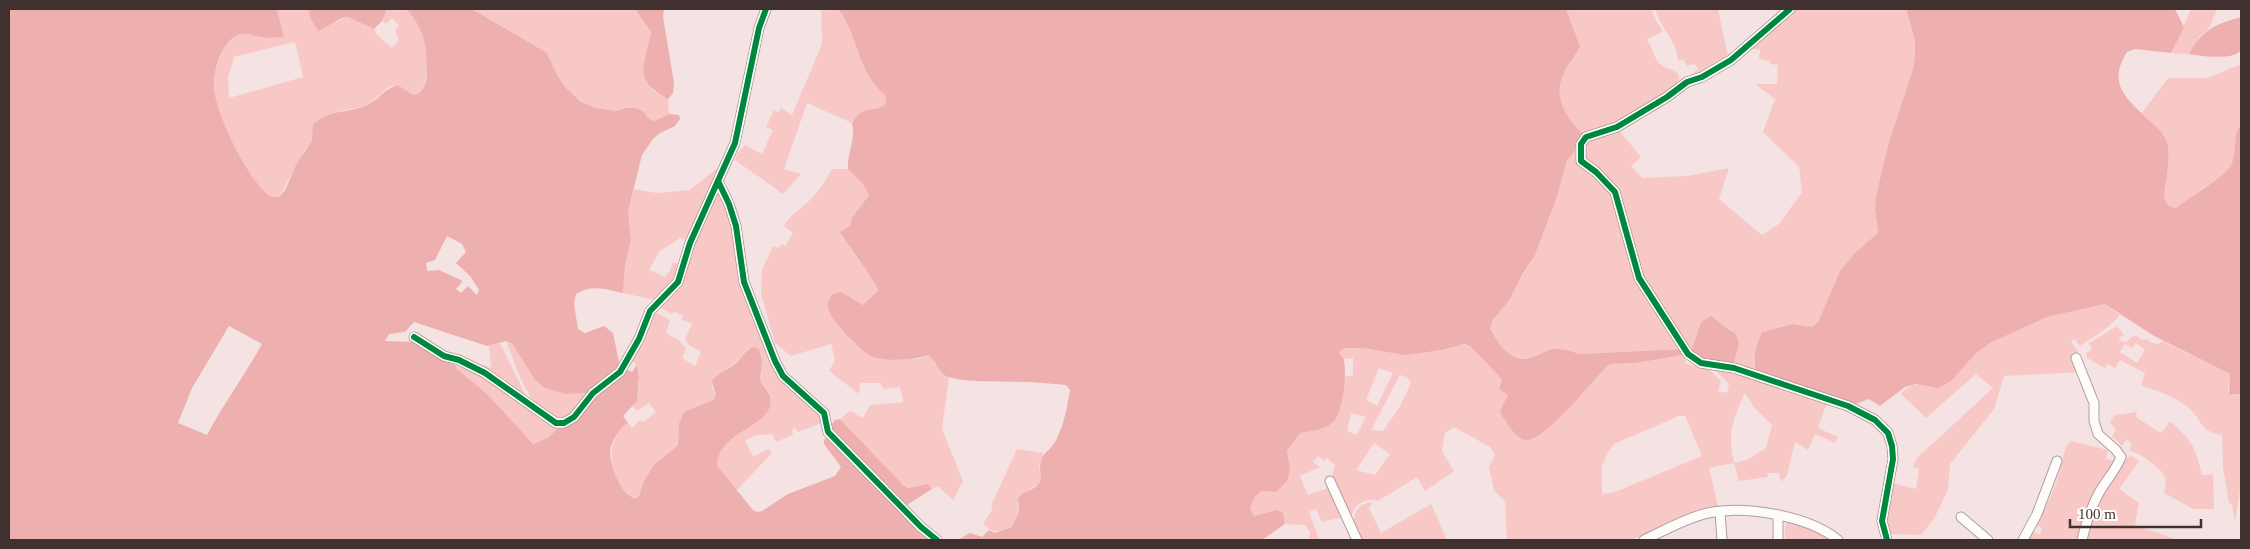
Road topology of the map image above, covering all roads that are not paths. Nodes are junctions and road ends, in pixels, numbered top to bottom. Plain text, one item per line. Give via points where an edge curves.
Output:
1 (766, 9) edge
2 (1790, 9) edge
3 (719, 183) junction
4 (414, 337) dead end
5 (2076, 358) dead end
6 (2057, 461) dead end
7 (1330, 481) dead end
8 (1720, 512) junction
9 (1778, 516) junction
10 (1961, 517) dead end
11 (937, 540) edge
12 (1356, 540) edge
13 (1644, 540) edge
14 (1722, 540) edge
15 (1778, 540) edge
16 (1838, 540) edge
17 (1887, 540) edge
18 (1988, 540) edge
19 (2023, 540) edge
20 (2082, 540) edge

1 - 3 street via 759,28 736,143
2 - 17 street via 1731,60 1687,82 1617,127 1586,137 1581,144 1581,160 1615,192 1639,278 1688,354 1701,363 1734,368 1848,406 1875,420 1888,433 1893,459 1882,521
3 - 4 street via 690,243 678,282 650,311 628,361 612,381 593,393 574,417 564,423 556,424 485,373 444,356
3 - 11 street via 736,226 744,282 783,376 824,412 828,432
5 - 20 street via 2094,403 2098,434 2121,457 2087,517
6 - 19 street via 2037,514
7 - 12 street
8 - 9 street via 1745,511
8 - 13 street via 1707,513
8 - 14 street
9 - 15 street
9 - 16 street via 1815,526
10 - 18 street

